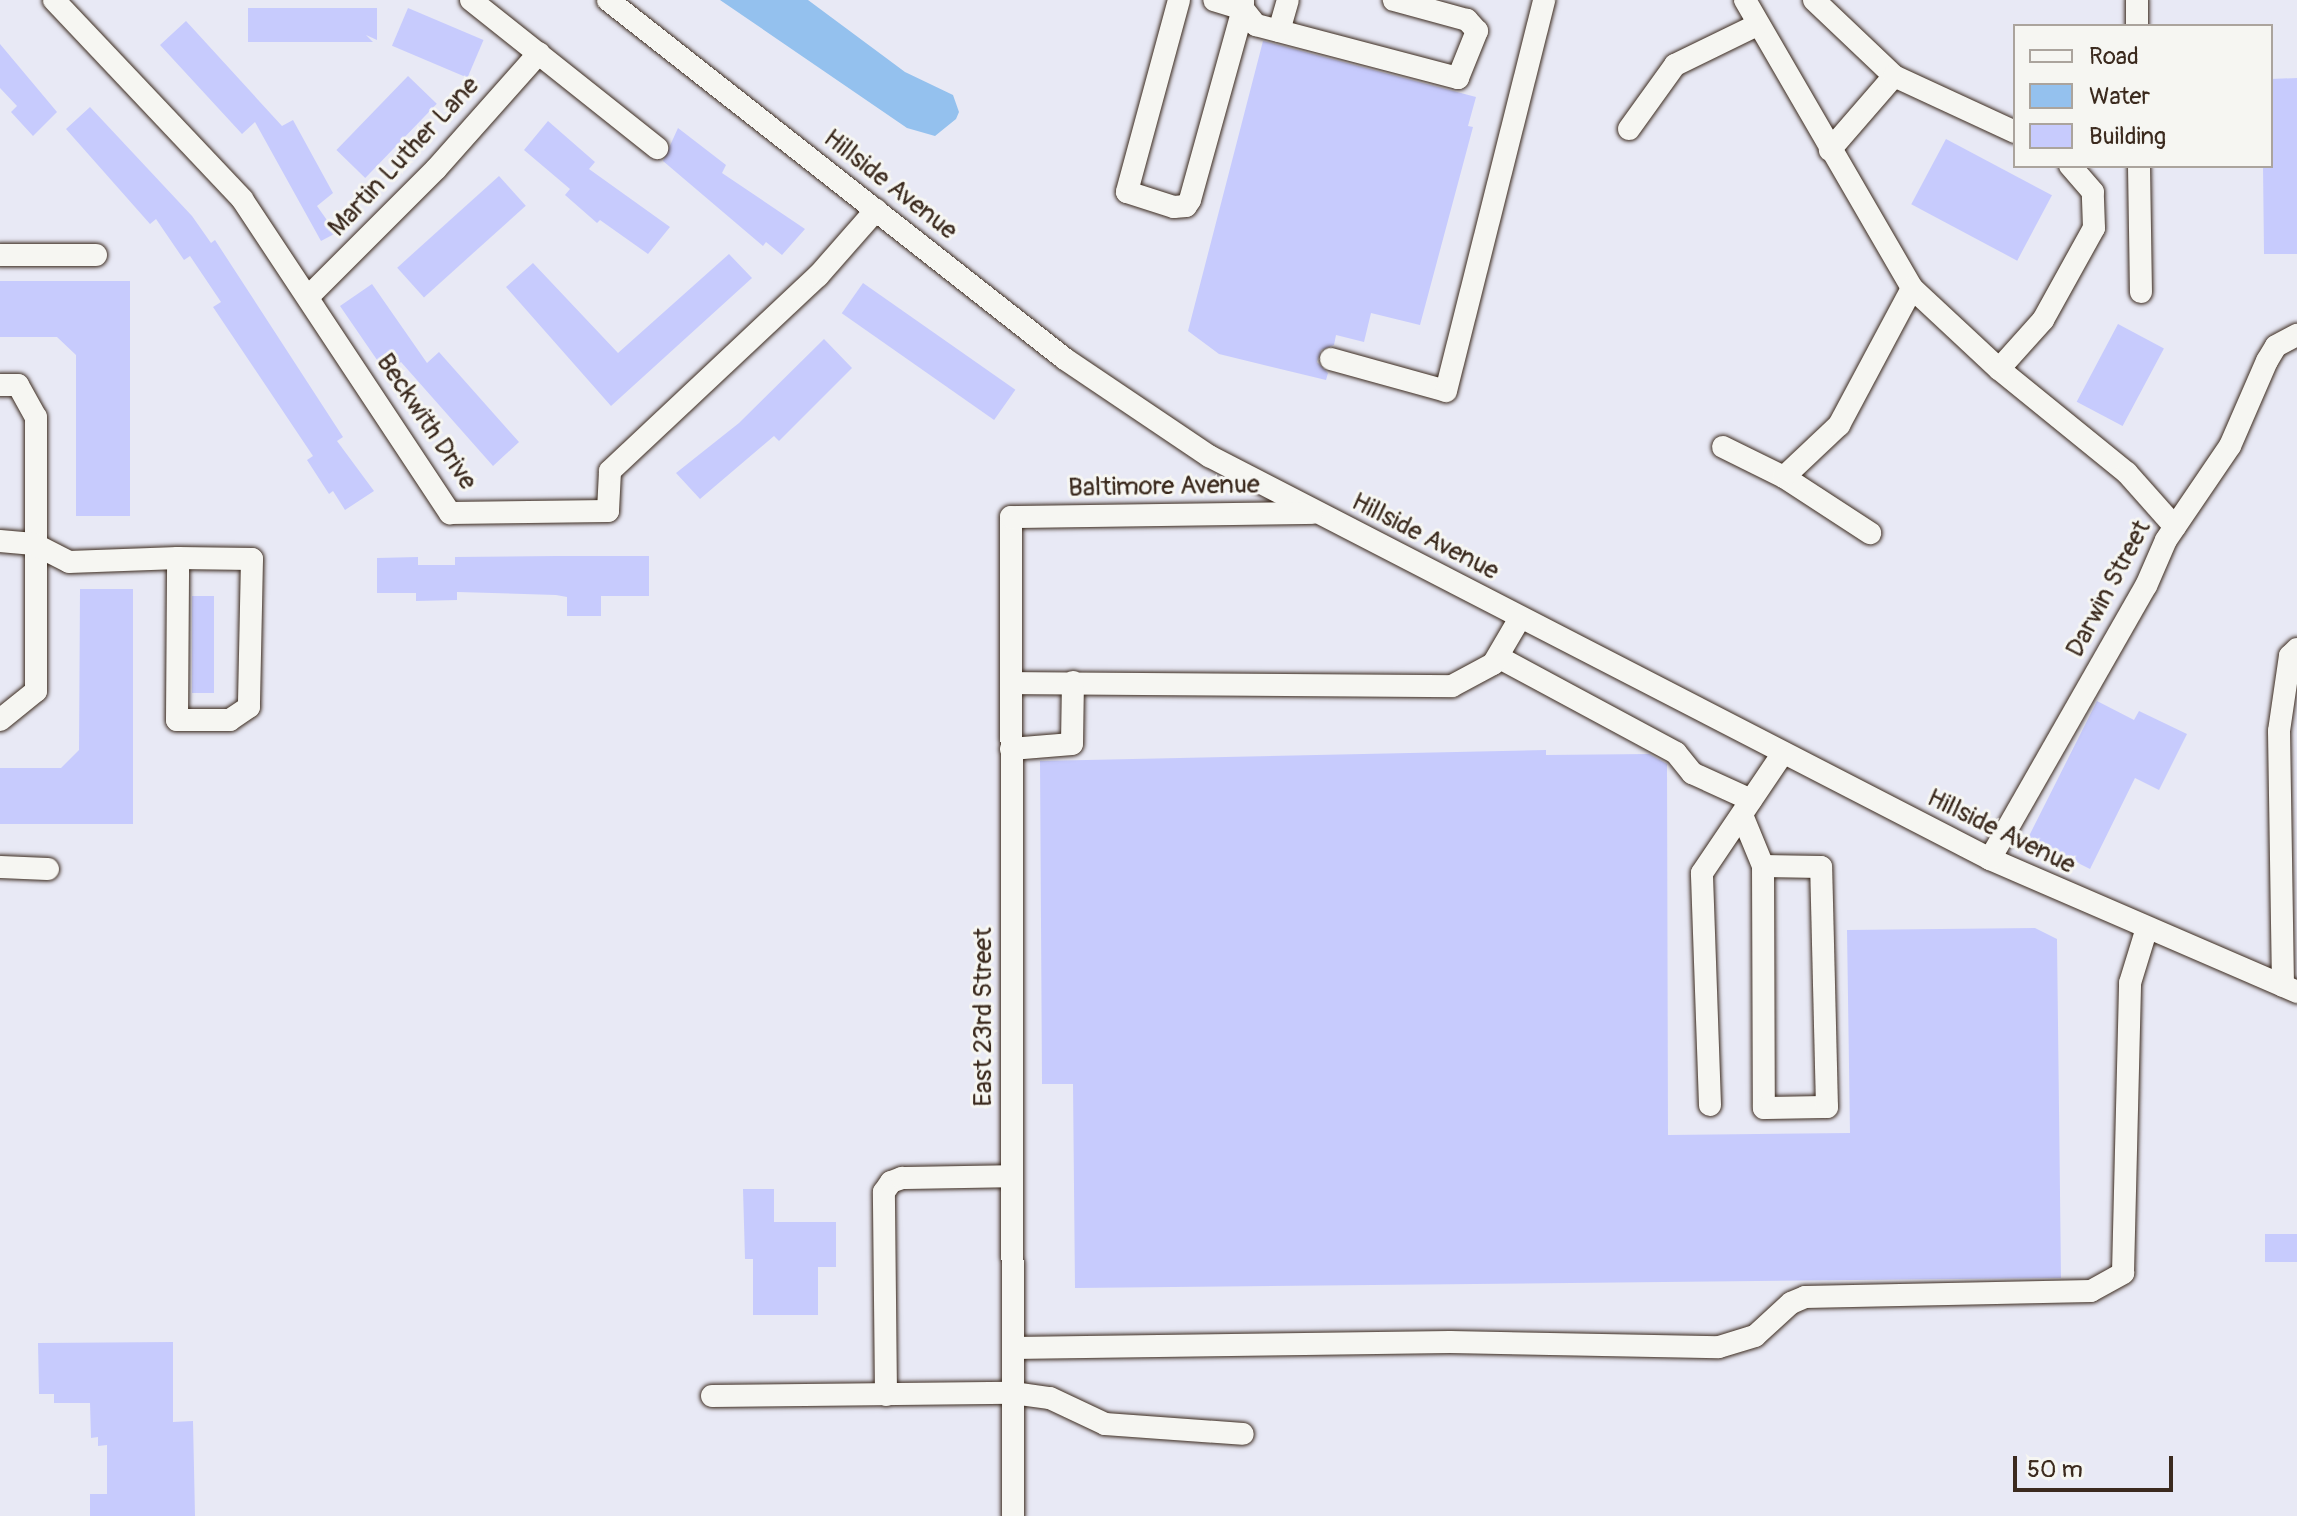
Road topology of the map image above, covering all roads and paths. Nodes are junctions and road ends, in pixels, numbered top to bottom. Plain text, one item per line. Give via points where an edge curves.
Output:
1 (54, 0) edge
2 (471, 0) edge
3 (608, 0) edge
4 (1179, 0) edge
5 (1214, 0) edge
6 (1288, 0) edge
7 (1394, 0) edge
8 (1544, 0) edge
9 (1745, 0) edge
10 (1814, 0) edge
11 (2137, 0) edge
12 (1243, 4) edge
13 (2137, 24) edge
14 (1757, 25) junction
15 (1279, 31) junction
16 (539, 53) junction
17 (1894, 76) junction
18 (1629, 129) dead end
19 (2013, 131) edge
20 (657, 148) dead end
21 (1830, 150) junction
22 (2072, 168) edge
23 (2139, 168) edge
24 (876, 210) junction
25 (0, 255) edge
26 (96, 255) dead end
27 (1912, 288) junction
28 (2141, 292) dead end
29 (308, 297) junction
30 (2297, 335) edge
31 (1331, 359) dead end
32 (1999, 369) junction
33 (0, 385) edge
34 (1723, 447) dead end
35 (1784, 477) junction
36 (1317, 513) junction
37 (1011, 517) joint
38 (2175, 527) junction
39 (1870, 533) dead end
40 (0, 541) edge
41 (34, 544) junction
42 (178, 558) junction
43 (1520, 618) junction
44 (2297, 649) edge
45 (1498, 657) junction
46 (1073, 682) junction
47 (1011, 683) junction
48 (0, 720) edge
49 (1011, 749) junction
50 (1783, 753) junction
51 (1747, 807) junction
52 (1990, 859) junction
53 (1763, 866) junction
54 (0, 867) edge
55 (48, 869) dead end
56 (2146, 931) junction
57 (2290, 989) edge
58 (1710, 1105) dead end
59 (1012, 1176) junction
60 (1013, 1348) junction
61 (1013, 1393) junction
62 (886, 1395) junction
63 (712, 1396) dead end
64 (1243, 1434) dead end
65 (1013, 1516) edge

1 - 29 street, Beckwith Drive via 242,199
2 - 16 street
3 - 24 street, Hillside Avenue
4 - 12 street via 1127,192 1174,207 1190,200
5 - 12 street
6 - 15 street
7 - 15 street via 1467,20 1477,31 1458,78
8 - 31 street via 1446,391
9 - 14 street
10 - 17 street
11 - 13 street
12 - 15 street via 1256,25
14 - 18 street via 1675,65
14 - 21 street
16 - 20 street
16 - 29 street, Martin Luther Lane via 436,169
17 - 19 street
17 - 21 street
21 - 27 street via 1865,200
22 - 32 street via 2093,192 2094,228 2043,320
23 - 28 street
24 - 29 street, Beckwith Drive via 818,276 610,471 608,511 450,513
24 - 36 street, Hillside Avenue via 1149,419
25 - 26 street
27 - 32 street
27 - 35 street via 1839,425
30 - 38 street, Darwin Street via 2276,346 2230,446
32 - 38 street via 2127,473
33 - 41 street via 18,385 36,417
34 - 35 street
35 - 39 street
36 - 37 street, Baltimore Avenue
36 - 43 street, Hillside Avenue
37 - 47 street, East 23rd Street
38 - 52 street, Darwin Street
40 - 41 street
41 - 42 street via 69,562
41 - 48 street via 36,691
42 - 42 street via 177,720 230,720 249,707 252,559
43 - 45 street
43 - 50 street, Hillside Avenue
44 - 57 street via 2290,656 2279,731
45 - 46 street via 1476,676 1452,686
45 - 51 street via 1676,753 1692,773
46 - 47 street
46 - 49 street via 1072,744
47 - 49 street, East 23rd Street
49 - 59 street, East 23rd Street
50 - 51 street
50 - 52 street, Hillside Avenue
51 - 53 street
51 - 58 street via 1702,873
52 - 56 street, Hillside Avenue
53 - 53 street via 1821,867 1827,1107 1764,1108
54 - 55 street
56 - 57 street, Hillside Avenue
56 - 60 street via 2130,983 2123,1273 2091,1291 1805,1297 1755,1336 1719,1347 1450,1342
59 - 60 street, East 23rd Street
59 - 62 street via 902,1178 884,1192
60 - 61 street, East 23rd Street
61 - 62 street
61 - 64 street via 1050,1398 1105,1424
61 - 65 street, East 23rd Street
62 - 63 street

